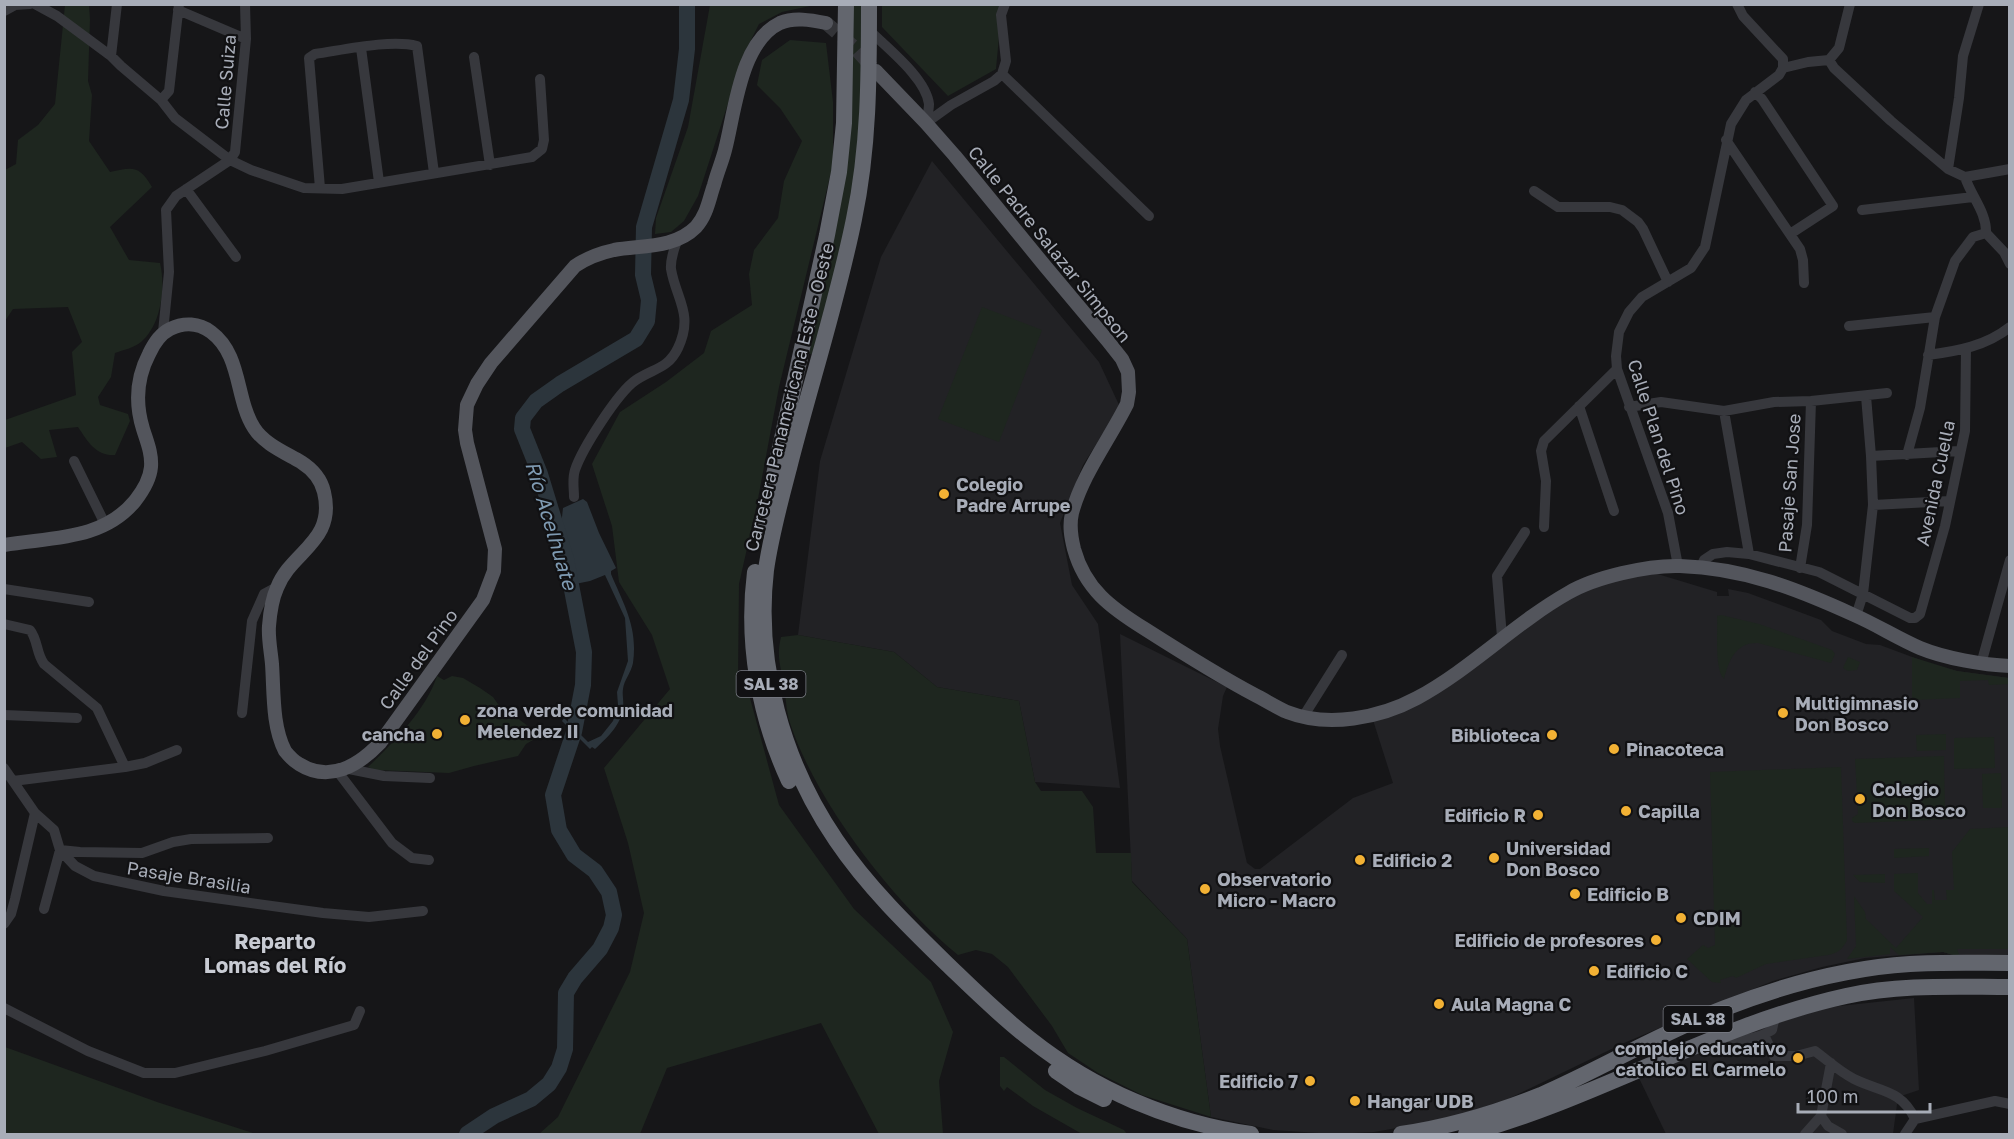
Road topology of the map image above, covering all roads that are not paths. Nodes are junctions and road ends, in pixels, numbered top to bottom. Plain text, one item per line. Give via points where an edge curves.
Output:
1 (30, 4) edge
2 (35, 4) edge
3 (117, 4) edge
4 (245, 4) edge
5 (846, 4) edge
6 (869, 4) edge
7 (1005, 4) edge
8 (1737, 4) edge
9 (1850, 4) edge
10 (1980, 4) edge
11 (179, 7) edge
12 (4, 11) edge
13 (826, 22) tunnel mouth
14 (869, 30) junction
15 (246, 39) junction
16 (361, 48) junction
17 (111, 56) junction
18 (474, 57) dead end
19 (1830, 60) junction
20 (1783, 68) junction
21 (876, 70) tunnel mouth
22 (1002, 75) junction
23 (540, 79) dead end
24 (1755, 92) junction
25 (161, 100) junction
26 (926, 123) junction
27 (1726, 140) junction
28 (230, 160) junction
29 (490, 165) junction
30 (1948, 169) junction
31 (2010, 169) edge
32 (434, 173) junction
33 (1965, 177) junction
34 (379, 182) junction
35 (186, 189) junction
36 (320, 189) junction
37 (1534, 191) dead end
38 (1973, 197) junction
39 (1862, 210) dead end
40 (1149, 216) dead end
41 (1986, 233) junction
42 (1790, 234) junction
43 (678, 238) junction
44 (236, 257) dead end
45 (2010, 264) edge
46 (1668, 282) junction
47 (1804, 283) dead end
48 (1935, 317) junction
49 (1849, 326) dead end
50 (2010, 327) edge
51 (163, 332) junction
52 (1966, 349) junction
53 (1928, 355) junction
54 (1617, 369) junction
55 (1887, 393) dead end
56 (1866, 396) junction
57 (1811, 401) junction
58 (1579, 406) junction
59 (1629, 407) junction
60 (1724, 411) junction
61 (1959, 451) junction
62 (1907, 455) junction
63 (1871, 456) junction
64 (74, 461) dead end
65 (574, 497) dead end
66 (1950, 501) junction
67 (1872, 505) junction
68 (1614, 512) dead end
69 (105, 524) junction
70 (1544, 527) dead end
71 (1524, 532) dead end
72 (4, 545) edge
73 (1749, 554) junction
74 (2010, 560) edge
75 (1678, 566) junction
76 (1800, 568) junction
77 (1700, 569) junction
78 (277, 587) junction
79 (4, 589) edge
80 (1863, 594) junction
81 (89, 602) dead end
82 (1856, 616) junction
83 (4, 624) edge
84 (1502, 638) junction
85 (1342, 655) dead end
86 (1981, 664) junction
87 (2010, 666) edge
88 (242, 713) dead end
89 (4, 715) edge
90 (1303, 717) junction
91 (77, 718) dead end
92 (177, 750) dead end
93 (125, 767) junction
94 (343, 770) junction
95 (8, 775) edge
96 (430, 778) dead end
97 (35, 813) junction
98 (268, 838) dead end
99 (60, 849) junction
100 (429, 860) dead end
101 (44, 909) dead end
102 (423, 910) dead end
103 (4, 924) edge
104 (2010, 963) edge
105 (2010, 987) edge
106 (4, 1008) edge
107 (360, 1011) dead end
108 (1775, 1016) junction
109 (1764, 1035) junction
110 (1719, 1036) junction
111 (1831, 1063) junction
112 (2010, 1104) edge
113 (1821, 1116) junction
114 (1915, 1119) junction
115 (1200, 1134) edge
116 (1251, 1134) edge
117 (1401, 1134) edge
118 (1466, 1134) edge
119 (1805, 1134) edge
120 (1842, 1134) edge
121 (1905, 1134) edge

1 - 12 street
2 - 17 street
3 - 17 street
4 - 15 street, Calle Suiza
5 - 115 highway, Carretera Panamericana Este - Oeste / SAL 38 via 839,172 754,580 754,650 771,734 796,795 817,833 895,927 957,989 1015,1042 1078,1086 1135,1113
6 - 14 highway, Carretera Panamericana Este - Oeste / SAL 38
7 - 22 street via 1002,30 1006,61
8 - 20 street via 1743,16 1783,59
9 - 19 street via 1839,48
10 - 30 street via 1963,56
11 - 15 street
11 - 25 street via 170,91
13 - 43 main road via 782,22 757,44 746,68 706,211 695,228
14 - 26 street via 923,88 929,106
14 - 116 highway, Carretera Panamericana Este - Oeste / SAL 38 via 866,142 858,200 780,502 766,573 766,649 785,738 801,780 837,843 922,940 1010,1023 1084,1076 1130,1099 1171,1116
15 - 28 street, Calle Suiza via 235,152
16 - 32 street via 406,43 417,46
16 - 34 street
16 - 36 street via 309,58
17 - 25 street
18 - 29 street
19 - 20 street
19 - 30 street via 1834,68
20 - 24 street, Calle Plan del Pino
21 - 26 main road, Calle Padre Salazar Simpson
22 - 26 street
22 - 40 street
23 - 29 street via 542,149 532,157
24 - 27 street, Calle Plan del Pino via 1739,108
24 - 42 street via 1833,206
25 - 28 street via 175,118
26 - 90 main road, Calle Padre Salazar Simpson via 1107,340 1128,372 1126,404 1071,516 1071,538 1088,583 1131,620 1223,678
27 - 42 street
27 - 46 street, Calle Plan del Pino via 1705,248 1691,268
28 - 35 street
28 - 36 street via 304,188
29 - 32 street
30 - 33 street
31 - 33 street
32 - 34 street
33 - 38 street
34 - 36 street
35 - 44 street
35 - 51 street via 166,210 169,272
37 - 46 street via 1558,207 1622,210 1643,229
38 - 39 street
38 - 41 street via 1987,221
41 - 45 street
41 - 48 street via 1973,237 1955,261
42 - 47 street via 1800,249
43 - 65 street via 671,268 684,310 679,346 670,362 635,380 593,434 574,472
43 - 94 main road, Calle del Pino via 663,245 614,250 587,258 566,274 477,384 467,405 465,430 495,549 491,583 483,600 380,743 367,757
46 - 54 street, Calle Plan del Pino via 1642,297 1624,319 1619,332
48 - 49 street
48 - 53 street
50 - 52 street
51 - 69 main road via 144,363 137,396 150,451 150,474 134,502
51 - 78 main road via 178,325 196,325 220,340 231,357 255,430 307,466 322,486 326,507 322,529
52 - 53 street
52 - 61 street, Avenida Cuella via 1966,420
53 - 62 street via 1920,408
54 - 58 street
54 - 59 street, Calle Plan del Pino
55 - 56 street
56 - 57 street
56 - 63 street
57 - 60 street via 1774,402
57 - 76 street, Pasaje San Jose via 1807,525
58 - 68 street
58 - 70 street via 1544,441 1540,451 1546,481
59 - 60 street via 1662,402
59 - 75 street, Calle Plan del Pino via 1668,513
60 - 73 street
61 - 62 street
61 - 66 street, Avenida Cuella
62 - 63 street
63 - 67 street
64 - 69 street
66 - 67 street
66 - 80 street, Avenida Cuella via 1920,614 1910,618
67 - 80 street
69 - 72 main road via 76,537
71 - 84 street via 1497,576
73 - 76 street
73 - 77 street via 1713,554
74 - 86 street
75 - 77 main road, Calle Padre Salazar Simpson
75 - 84 main road, Calle Padre Salazar Simpson via 1620,574 1582,586
76 - 80 street via 1820,573
77 - 82 main road, Calle Padre Salazar Simpson via 1764,578
78 - 88 street via 264,594 252,621
78 - 94 main road via 269,627 276,719 282,740 286,751 304,768 328,773
79 - 81 street
80 - 82 street
82 - 86 main road, Calle Padre Salazar Simpson via 1925,650
83 - 93 street via 30,630 44,664 97,708
84 - 90 main road, Calle Padre Salazar Simpson via 1429,691 1401,705 1346,719
85 - 90 street
86 - 87 main road, Calle Padre Salazar Simpson
89 - 91 street
92 - 93 street
93 - 95 street
94 - 96 street
94 - 100 street via 392,843 412,858
95 - 97 street, Pasaje Brasilia
97 - 99 street, Pasaje Brasilia via 54,830
97 - 103 street via 11,914
98 - 99 street via 191,839 142,853
99 - 101 street
99 - 102 street, Pasaje Brasilia via 75,866 94,876 164,891 323,913 369,916
104 - 117 highway, SAL 38 via 1909,964 1791,985 1692,1022 1541,1094 1474,1119
105 - 108 highway, SAL 38 via 1878,990
106 - 107 street via 88,1051 144,1073 176,1073 265,1051 354,1024
108 - 109 street via 1772,1030
108 - 110 highway, SAL 38
109 - 110 street via 1742,1040
109 - 111 street via 1774,1056 1815,1051
110 - 118 highway, SAL 38 via 1536,1112
111 - 113 street
111 - 114 street via 1852,1078 1898,1097
112 - 114 street via 1995,1101
113 - 119 street
113 - 120 street via 1828,1126
114 - 121 street

